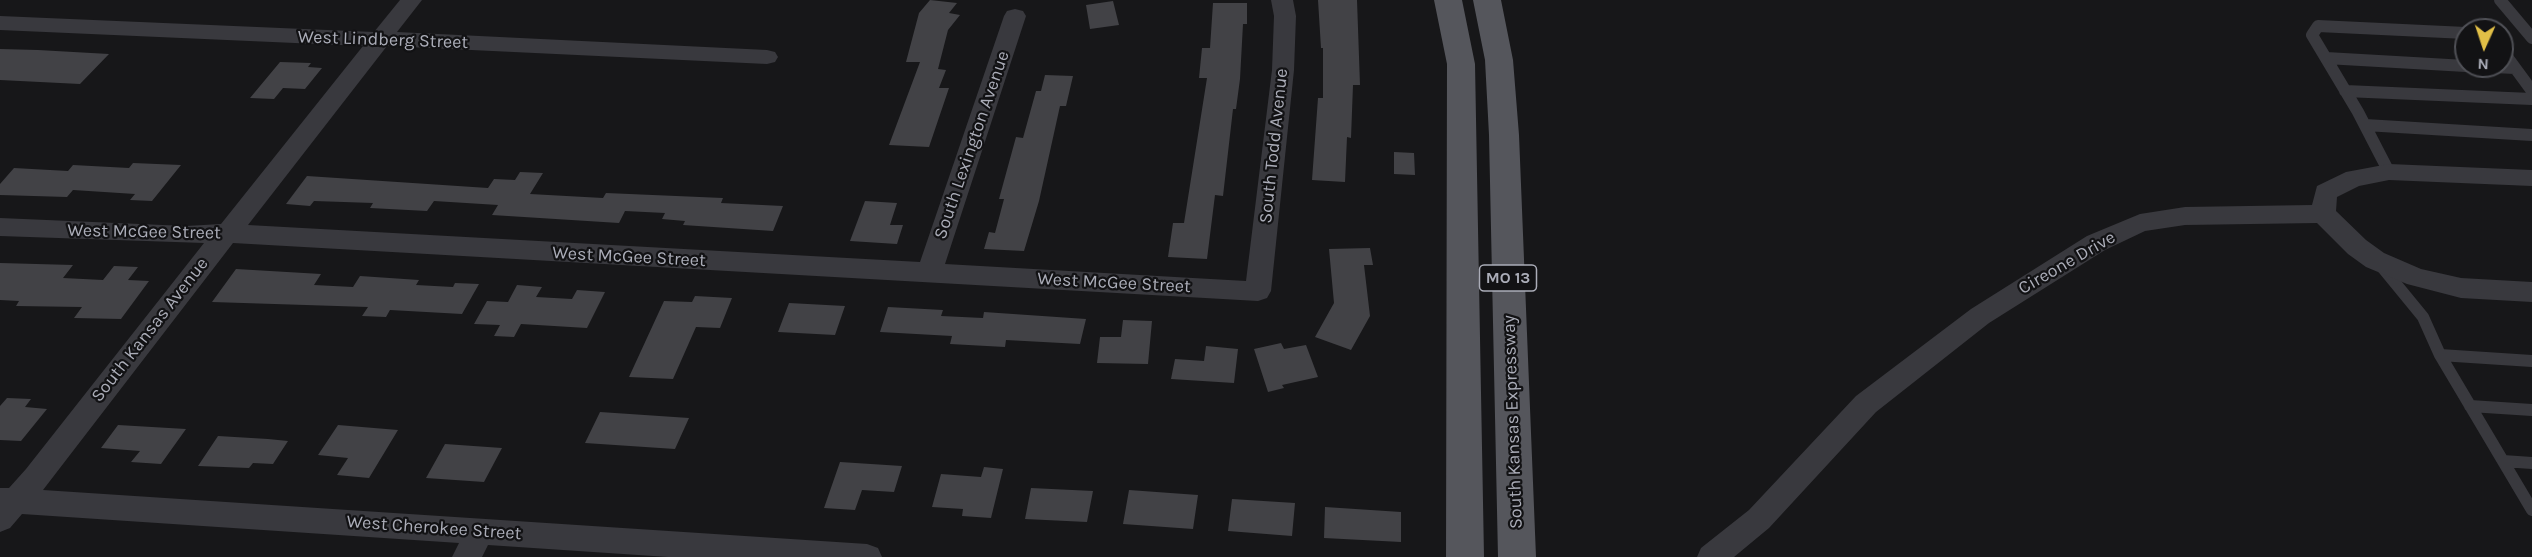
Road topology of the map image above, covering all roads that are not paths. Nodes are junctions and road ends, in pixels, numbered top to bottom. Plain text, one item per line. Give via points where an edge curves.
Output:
1 (411, 0) edge
2 (1282, 0) edge
3 (1448, 0) edge
4 (1487, 0) edge
5 (2500, 0) edge
6 (1015, 16) dead end
7 (0, 23) edge
8 (2454, 32) edge
9 (2532, 38) edge
10 (381, 39) junction
11 (766, 57) dead end
12 (2326, 58) junction
13 (2454, 65) edge
14 (2515, 68) edge
15 (2345, 91) junction
16 (2532, 91) edge
17 (2532, 99) edge
18 (2365, 125) junction
19 (2532, 135) edge
20 (2389, 172) junction
21 (2532, 178) edge
22 (2323, 214) junction
23 (0, 227) edge
24 (225, 234) junction
25 (2375, 260) junction
26 (929, 273) junction
27 (1258, 291) joint
28 (2532, 292) edge
29 (2440, 355) junction
30 (2532, 361) edge
31 (2470, 406) junction
32 (2532, 410) edge
33 (2503, 461) junction
34 (2532, 463) edge
35 (5, 507) edge
36 (2532, 510) edge
37 (480, 530) junction
38 (467, 557) edge
39 (867, 557) edge
40 (1465, 557) edge
41 (1517, 557) edge
42 (1712, 557) edge

1 - 10 street, South Kansas Avenue
2 - 27 street, South Todd Avenue via 1283,70
3 - 40 main road, MO 13 via 1461,64
4 - 41 main road, South Kansas Expressway / MO 13 via 1499,60 1504,135
5 - 9 lane
6 - 26 street, South Lexington Avenue
7 - 10 street, West Lindberg Street
8 - 12 lane via 2318,26 2312,35
10 - 11 street, West Lindberg Street
10 - 24 street, South Kansas Avenue
12 - 13 lane
12 - 15 lane
14 - 16 lane
15 - 17 lane
15 - 18 lane
18 - 19 lane
18 - 20 lane
20 - 21 street
20 - 22 street via 2354,178 2326,192
22 - 25 street
22 - 42 street, Cireone Drive via 2185,216 2140,223 2096,243 1980,316 1866,404 1759,519
23 - 24 street, West McGee Street
24 - 26 street, West McGee Street
24 - 35 street, South Kansas Avenue via 36,478
25 - 28 street via 2416,277 2461,288
25 - 29 lane via 2423,317
26 - 27 street, West McGee Street
29 - 30 lane
29 - 31 lane
31 - 32 lane
31 - 33 lane
33 - 34 lane
33 - 36 lane
35 - 37 street, West Cherokee Street
37 - 38 street
37 - 39 street, West Cherokee Street

